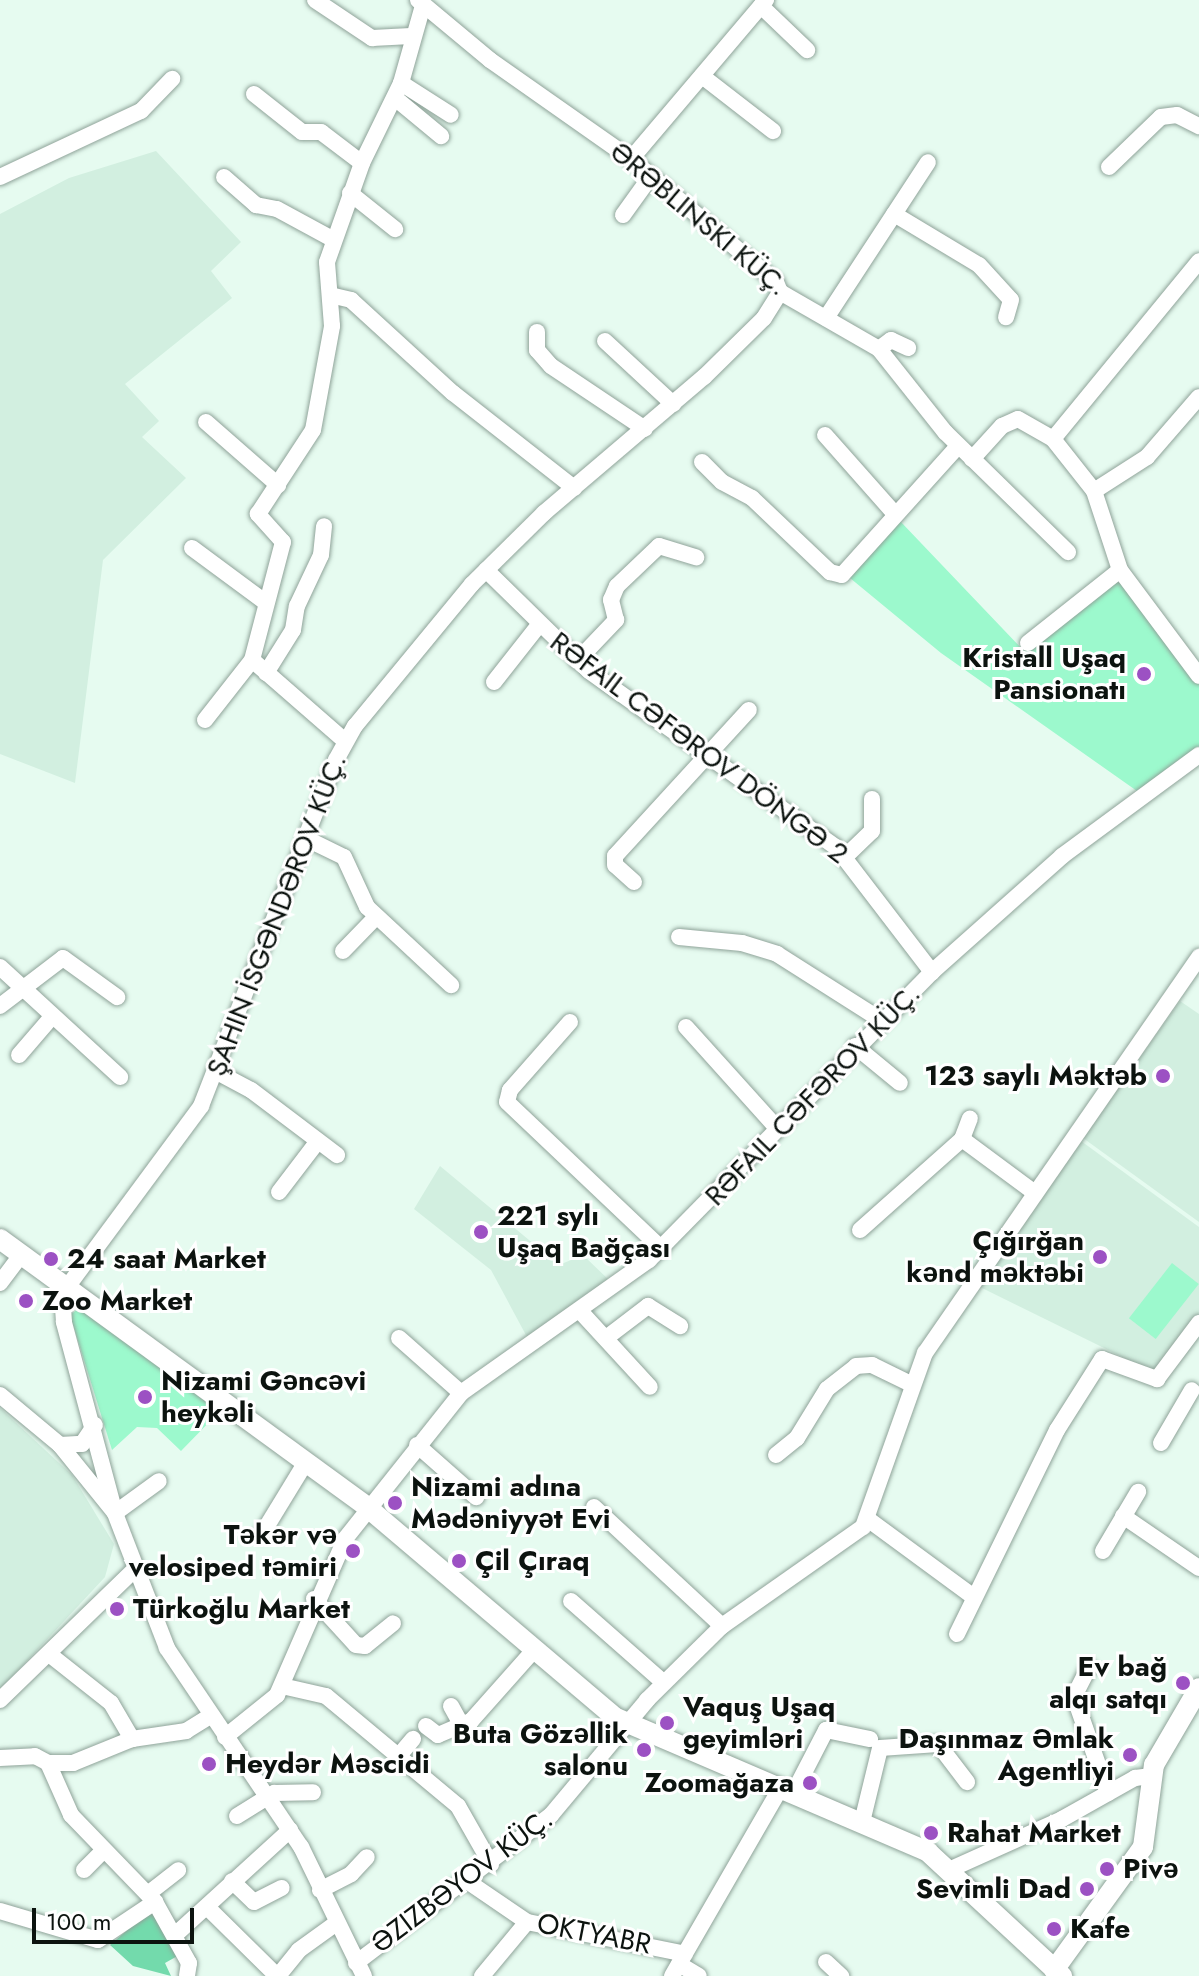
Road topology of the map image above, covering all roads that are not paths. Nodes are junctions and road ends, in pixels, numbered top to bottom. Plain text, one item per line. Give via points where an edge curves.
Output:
1 (315, 0) edge
2 (421, 3) edge
3 (763, 3) edge
4 (411, 36) junction
5 (807, 50) dead end
6 (702, 76) junction
7 (172, 79) dead end
8 (398, 91) junction
9 (254, 94) dead end
10 (451, 115) dead end
11 (1199, 126) edge
12 (773, 131) dead end
13 (441, 136) dead end
14 (631, 159) junction
15 (928, 162) dead end
16 (362, 163) junction
17 (1109, 167) dead end
18 (651, 176) junction
19 (0, 177) edge
20 (224, 177) dead end
21 (350, 193) junction
22 (894, 214) junction
23 (623, 215) dead end
24 (395, 229) dead end
25 (334, 240) junction
26 (1199, 261) edge
27 (780, 292) junction
28 (330, 295) junction
29 (1006, 317) dead end
30 (826, 318) junction
31 (537, 332) dead end
32 (605, 341) dead end
33 (908, 348) dead end
34 (879, 349) junction
35 (1199, 397) edge
36 (673, 404) junction
37 (206, 422) dead end
38 (645, 429) junction
39 (825, 435) dead end
40 (1053, 439) junction
41 (958, 446) junction
42 (972, 459) junction
43 (702, 462) dead end
44 (278, 485) junction
45 (574, 488) junction
46 (1094, 491) junction
47 (894, 513) junction
48 (324, 526) dead end
49 (192, 548) dead end
50 (1068, 552) dead end
51 (696, 557) dead end
52 (486, 570) junction
53 (1120, 570) junction
54 (265, 602) junction
55 (538, 626) junction
56 (1028, 643) dead end
57 (252, 660) junction
58 (577, 661) junction
59 (266, 673) junction
60 (1199, 676) edge
61 (494, 682) dead end
62 (749, 710) dead end
63 (205, 720) dead end
64 (345, 741) junction
65 (707, 755) junction
66 (1199, 755) edge
67 (872, 799) dead end
68 (305, 838) junction
69 (846, 856) junction
70 (634, 882) dead end
71 (376, 917) junction
72 (679, 937) dead end
73 (343, 951) dead end
74 (1199, 957) edge
75 (0, 967) edge
76 (932, 972) junction
77 (451, 985) dead end
78 (22, 992) junction
79 (117, 997) dead end
80 (0, 1006) edge
81 (50, 1019) junction
82 (881, 1020) junction
83 (570, 1022) dead end
84 (686, 1027) dead end
85 (855, 1046) junction
86 (19, 1055) dead end
87 (217, 1072) junction
88 (120, 1077) dead end
89 (900, 1083) dead end
90 (970, 1118) dead end
91 (776, 1127) junction
92 (962, 1139) junction
93 (318, 1141) junction
94 (337, 1155) dead end
95 (279, 1192) dead end
96 (1035, 1193) junction
97 (860, 1230) dead end
98 (0, 1239) edge
99 (662, 1249) junction
100 (21, 1255) junction
101 (0, 1283) edge
102 (65, 1287) junction
103 (580, 1311) junction
104 (1199, 1323) edge
105 (680, 1326) dead end
106 (399, 1338) dead end
107 (606, 1338) junction
108 (1168, 1368) junction
109 (911, 1384) junction
110 (650, 1387) dead end
111 (461, 1393) junction
112 (1196, 1393) edge
113 (0, 1395) edge
114 (95, 1425) junction
115 (1161, 1443) dead end
116 (60, 1445) junction
117 (417, 1445) junction
118 (776, 1455) dead end
119 (306, 1462) junction
120 (159, 1481) dead end
121 (1138, 1492) dead end
122 (476, 1497) dead end
123 (367, 1507) junction
124 (594, 1507) dead end
125 (115, 1513) junction
126 (1123, 1516) junction
127 (869, 1520) junction
128 (262, 1534) dead end
129 (1103, 1551) dead end
130 (1199, 1568) edge
131 (134, 1570) junction
132 (971, 1595) junction
133 (314, 1599) junction
134 (571, 1601) dead end
135 (393, 1623) dead end
136 (722, 1626) junction
137 (957, 1634) dead end
138 (535, 1649) junction
139 (49, 1654) junction
140 (1089, 1667) dead end
141 (663, 1682) junction
142 (282, 1686) junction
143 (1199, 1688) edge
144 (0, 1700) edge
145 (451, 1706) dead end
146 (210, 1716) junction
147 (461, 1724) junction
148 (627, 1724) junction
149 (426, 1726) dead end
150 (225, 1737) junction
151 (132, 1739) junction
152 (413, 1739) dead end
153 (870, 1739) dead end
154 (0, 1758) edge
155 (397, 1758) junction
156 (48, 1763) junction
157 (1152, 1776) junction
158 (967, 1782) dead end
159 (787, 1790) junction
160 (313, 1792) dead end
161 (1108, 1793) junction
162 (267, 1796) junction
163 (237, 1816) dead end
164 (862, 1822) junction
165 (290, 1830) junction
166 (104, 1850) junction
167 (367, 1857) dead end
168 (491, 1864) junction
169 (951, 1869) junction
170 (84, 1870) dead end
171 (178, 1870) dead end
172 (232, 1881) junction
173 (467, 1881) junction
174 (282, 1888) dead end
175 (320, 1890) junction
176 (152, 1898) junction
177 (207, 1907) junction
178 (0, 1911) edge
179 (527, 1922) junction
180 (335, 1924) junction
181 (175, 1935) junction
182 (826, 1962) dead end
183 (678, 1965) edge
184 (360, 1972) edge
185 (1056, 1974) edge
186 (187, 1976) edge
187 (278, 1976) edge
188 (482, 1976) edge
189 (699, 1976) edge
190 (841, 1976) edge

1 - 4 street via 372,38
2 - 4 street
2 - 14 street, ƏRƏBLINSKI KÜÇ.
3 - 5 street
3 - 6 street
4 - 8 street
6 - 12 street
6 - 14 street
7 - 19 street via 141,111
8 - 10 street
8 - 13 street
8 - 16 street
9 - 16 street via 302,132 321,132
11 - 17 street via 1177,115 1161,117
14 - 18 street, ƏRƏBLINSKI KÜÇ.
15 - 22 street
16 - 21 street
18 - 23 street
18 - 27 street, ƏRƏBLINSKI KÜÇ.
20 - 25 street via 256,205 277,209
21 - 24 street
21 - 25 street
22 - 29 street via 979,265 1011,300
22 - 30 street
25 - 28 street via 326,275
26 - 40 street
27 - 30 street, ƏRƏBLINSKI KÜÇ.
27 - 36 street, ŞAHIN İSGƏNDƏROV KÜÇ. via 741,342
28 - 44 street via 332,326 317,414 308,442
28 - 45 street via 351,300 453,393
30 - 34 street, ƏRƏBLINSKI KÜÇ.
31 - 38 street via 537,350 551,366
32 - 36 street
33 - 34 street via 891,340
34 - 41 street, ƏRƏBLINSKI KÜÇ.
35 - 46 street via 1147,457
36 - 38 street, ŞAHIN İSGƏNDƏROV KÜÇ.
37 - 44 street
38 - 45 street, ŞAHIN İSGƏNDƏROV KÜÇ.
39 - 47 street
40 - 42 street via 1018,419 1002,426
40 - 46 street
41 - 42 street, ƏRƏBLINSKI KÜÇ.
41 - 47 street
42 - 50 street, ƏRƏBLINSKI KÜÇ.
43 - 47 street via 752,498 836,575 849,572
44 - 54 street via 258,514 283,542
45 - 52 street, ŞAHIN İSGƏNDƏROV KÜÇ.
46 - 53 street
48 - 59 street via 321,555 297,606 293,630
49 - 54 street
51 - 58 street via 659,546 617,586 611,600 616,620
52 - 55 street, RƏFAIL CƏFƏROV DÖNGƏ 2
52 - 64 street, ŞAHIN İSGƏNDƏROV KÜÇ.
53 - 56 street
53 - 60 street
54 - 57 street
55 - 58 street, RƏFAIL CƏFƏROV DÖNGƏ 2
55 - 61 street
57 - 59 street
57 - 63 street
58 - 65 street, RƏFAIL CƏFƏROV DÖNGƏ 2
59 - 64 street
62 - 65 street
64 - 68 street, ŞAHIN İSGƏNDƏROV KÜÇ.
65 - 69 street, RƏFAIL CƏFƏROV DÖNGƏ 2
65 - 70 street via 615,856 615,865
66 - 76 street, RƏFAIL CƏFƏROV KÜÇ. via 1062,856
67 - 69 street via 872,831
68 - 71 street via 352,865 361,897
68 - 87 street, ŞAHIN İSGƏNDƏROV KÜÇ.
69 - 76 street, RƏFAIL CƏFƏROV DÖNGƏ 2
71 - 73 street
71 - 77 street
72 - 82 street via 742,943 777,954
74 - 96 street
75 - 78 street
76 - 82 street, RƏFAIL CƏFƏROV KÜÇ.
78 - 79 street via 69,958
78 - 80 street
78 - 81 street
81 - 86 street
81 - 88 street
82 - 85 street, RƏFAIL CƏFƏROV KÜÇ.
83 - 99 street via 510,1090 507,1102
84 - 91 street
85 - 89 street
85 - 91 street, RƏFAIL CƏFƏROV KÜÇ.
87 - 93 street
87 - 102 street, ŞAHIN İSGƏNDƏROV KÜÇ. via 189,1124
90 - 92 street
91 - 99 street, RƏFAIL CƏFƏROV KÜÇ.
92 - 96 street
92 - 97 street
93 - 94 street
93 - 95 street
96 - 109 street via 925,1353
98 - 100 main road
99 - 103 street, RƏFAIL CƏFƏROV KÜÇ.
100 - 101 street
100 - 102 main road
102 - 114 street via 64,1322
102 - 119 main road
103 - 107 street
103 - 111 street, RƏFAIL CƏFƏROV KÜÇ.
104 - 108 street
105 - 107 street via 648,1306
106 - 111 street
107 - 110 street
108 - 112 street
108 - 132 street via 1151,1379 1102,1359 1057,1430
109 - 118 street via 872,1365 856,1366 827,1389 797,1438
109 - 127 street
111 - 117 street, RƏFAIL CƏFƏROV KÜÇ.
112 - 115 street
113 - 116 street
114 - 116 street via 82,1444
114 - 125 street
116 - 125 street
117 - 122 street
117 - 123 street, RƏFAIL CƏFƏROV KÜÇ.
119 - 123 main road
119 - 128 street
120 - 125 street
121 - 126 street
123 - 133 street, RƏFAIL CƏFƏROV KÜÇ.
123 - 138 main road
124 - 136 street
125 - 131 street
126 - 129 street
126 - 130 street
127 - 132 street
127 - 136 street, ƏZIZBƏYOV KÜÇ.
131 - 139 street
131 - 146 street via 175,1665
132 - 137 street
133 - 135 street via 356,1645 365,1646
133 - 142 street, RƏFAIL CƏFƏROV KÜÇ.
134 - 141 street
136 - 141 street, ƏZIZBƏYOV KÜÇ.
138 - 147 street via 471,1721
138 - 148 main road
139 - 144 street
139 - 151 street via 111,1703
140 - 161 street via 1074,1696
141 - 148 street, ƏZIZBƏYOV KÜÇ.
142 - 150 street via 263,1710
142 - 155 street via 326,1696
143 - 157 main road
145 - 147 street
146 - 150 street
146 - 151 street via 186,1731
147 - 149 street via 438,1735
148 - 159 main road
148 - 168 street, ƏZIZBƏYOV KÜÇ. via 561,1805
150 - 162 street
151 - 156 street via 73,1763
152 - 155 street
153 - 159 street via 826,1730
154 - 156 street via 35,1756
155 - 168 street via 458,1806
156 - 166 street via 65,1807
157 - 161 street
157 - 185 main road via 1146,1840
158 - 164 street via 938,1744 880,1748
159 - 164 main road
159 - 183 street
160 - 162 street
161 - 169 street
162 - 163 street
162 - 165 street
164 - 169 main road
165 - 172 street
165 - 175 street
166 - 170 street
166 - 176 street
167 - 175 street via 351,1874
168 - 173 street, ƏZIZBƏYOV KÜÇ.
169 - 185 main road
171 - 176 street
172 - 174 street via 254,1902
172 - 177 street
173 - 179 street, OKTYABR
173 - 184 street, ƏZIZBƏYOV KÜÇ.
175 - 180 street
176 - 178 street via 98,1940
176 - 181 street
177 - 181 street
177 - 187 street
179 - 183 street, OKTYABR
179 - 188 street
180 - 184 street
180 - 187 street via 299,1950
181 - 186 street via 191,1968
182 - 190 street
183 - 189 street, OKTYABR

